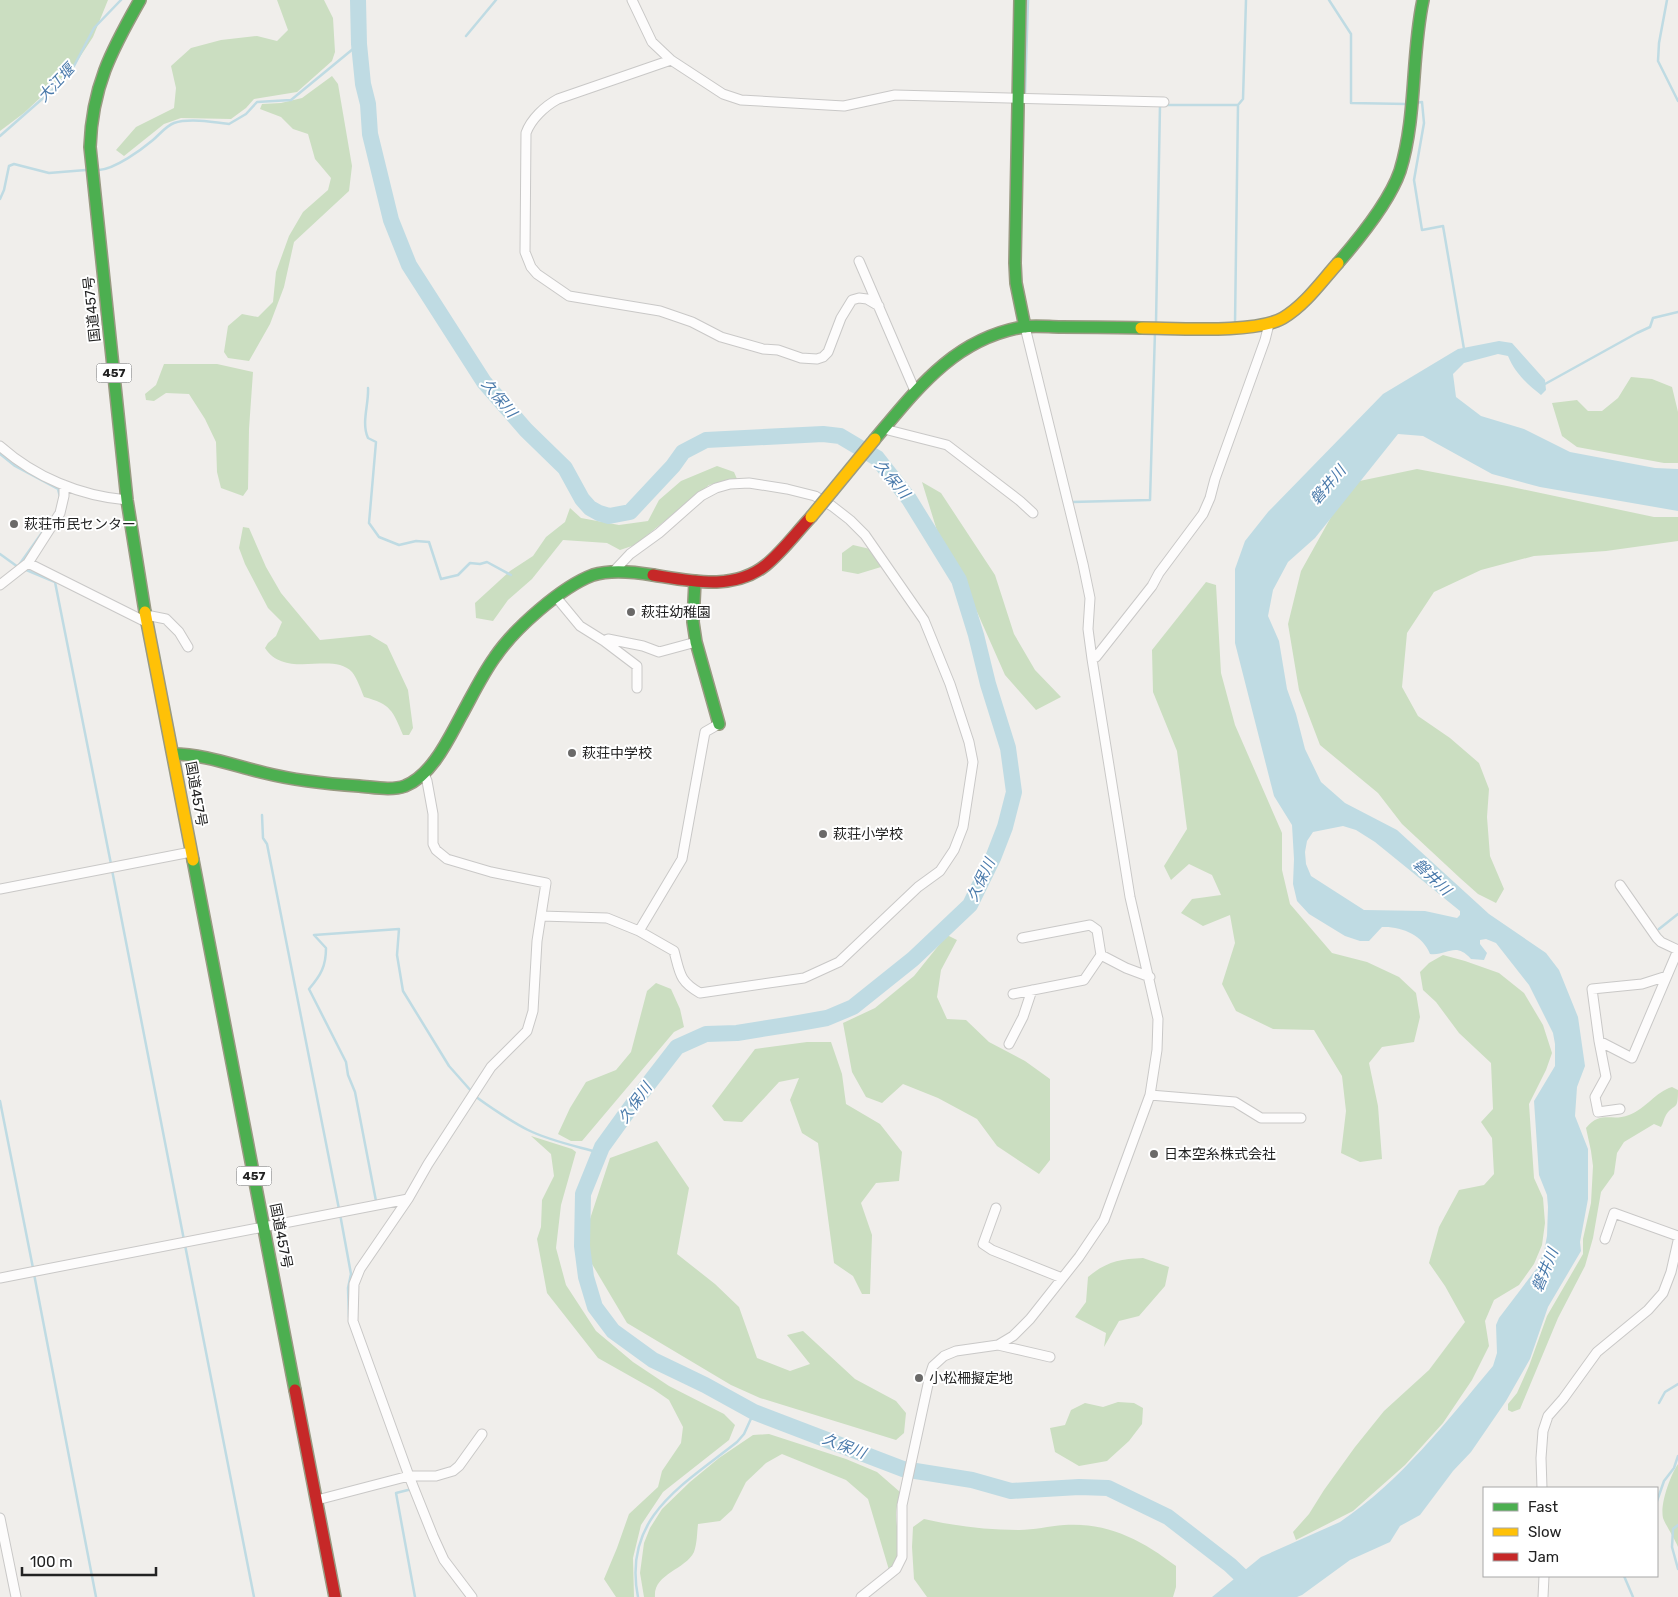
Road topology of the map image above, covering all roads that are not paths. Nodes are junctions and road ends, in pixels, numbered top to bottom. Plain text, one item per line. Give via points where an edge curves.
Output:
1 (140, 0) edge
2 (632, 0) edge
3 (1020, 0) edge
4 (1423, 0) edge
5 (671, 60) junction
6 (1019, 98) junction
7 (1164, 102) dead end
8 (859, 261) dead end
9 (880, 306) junction
10 (1269, 324) junction
11 (1025, 327) junction
12 (916, 391) junction
13 (884, 429) junction
14 (0, 446) edge
15 (64, 484) junction
16 (127, 500) junction
17 (1033, 513) dead end
18 (28, 563) junction
19 (614, 571) junction
20 (695, 582) junction
21 (0, 585) edge
22 (556, 597) junction
23 (146, 619) junction
24 (604, 641) junction
25 (696, 642) junction
26 (188, 647) dead end
27 (1092, 658) junction
28 (637, 688) dead end
29 (719, 724) joint
30 (173, 754) junction
31 (424, 774) junction
32 (191, 852) junction
33 (1620, 885) dead end
34 (0, 889) edge
35 (541, 916) junction
36 (639, 931) junction
37 (1022, 938) dead end
38 (1678, 950) edge
39 (1101, 955) junction
40 (1667, 976) junction
41 (1150, 977) junction
42 (1032, 990) junction
43 (1013, 994) dead end
44 (1599, 1041) junction
45 (1009, 1044) dead end
46 (1150, 1094) junction
47 (1620, 1109) dead end
48 (1302, 1118) dead end
49 (408, 1199) junction
50 (996, 1208) dead end
51 (264, 1225) junction
52 (1678, 1236) edge
53 (1605, 1239) dead end
54 (1678, 1241) edge
55 (0, 1278) edge
56 (1062, 1278) junction
57 (998, 1345) junction
58 (1050, 1357) dead end
59 (482, 1434) dead end
60 (409, 1476) junction
61 (1542, 1487) edge
62 (317, 1500) junction
63 (0, 1518) edge
64 (1544, 1577) edge
65 (16, 1597) edge
66 (335, 1597) edge
67 (472, 1597) edge
68 (862, 1597) edge
69 (1543, 1597) edge

1 - 16 main road, 国道457号 / 457 via 109,57 95,92 90,123
2 - 5 street via 652,42
3 - 6 main road
4 - 10 main road via 1417,27 1408,138 1400,172 1380,209 1345,255 1303,303 1284,318
5 - 6 street via 723,94 741,100 844,106 895,94
5 - 9 street via 558,99 548,104 529,125 526,133 525,252 531,267 569,296 660,311 721,336 801,358 824,357 852,300 866,299
6 - 7 street
6 - 11 main road via 1014,263
8 - 9 street
9 - 12 street
10 - 11 main road via 1241,328
10 - 27 street via 1203,514 1152,586
11 - 12 main road via 1007,330 965,347 949,357
11 - 27 street via 1090,598 1088,629
12 - 13 main road
13 - 17 street via 947,445
13 - 20 main road, bridge via 811,517 758,571 742,579
14 - 15 street via 43,477
15 - 16 street via 106,498
15 - 18 street via 60,513
16 - 23 main road, 国道457号 / 457
18 - 21 street
18 - 23 street
19 - 20 main road
19 - 22 main road via 593,574
19 - 36 street via 701,496 716,488 748,483 815,496 850,520 865,536 924,620 950,684 973,762 963,827 954,850 940,871 918,887 839,962 804,978 700,994 681,977 674,951
20 - 25 main road via 693,622
22 - 24 street via 580,626
22 - 31 main road via 495,655
23 - 26 street via 166,619
23 - 30 main road, 国道457号 / 457
24 - 25 street via 608,638 659,652
24 - 28 street via 637,666
25 - 29 main road
27 - 41 street via 1130,897
29 - 36 street via 705,732 682,859
30 - 31 main road via 189,754 311,782 383,788 404,786
30 - 32 main road, 国道457号 / 457
31 - 35 street via 433,814 436,850 446,859 546,883
32 - 34 street
32 - 51 main road, 国道457号 / 457
33 - 38 street via 1657,938
35 - 36 street via 607,918
35 - 49 street via 536,941 533,1011 527,1031 491,1067
37 - 39 street via 1090,925 1097,930
38 - 40 street
39 - 41 street
39 - 42 street via 1084,980
40 - 44 street via 1632,1058
40 - 44 street via 1642,984 1592,989
41 - 46 street via 1158,1019
42 - 43 street
42 - 45 street
44 - 47 street via 1606,1077 1595,1097 1598,1112
46 - 48 street via 1235,1102 1261,1118
46 - 56 street via 1104,1220
49 - 51 street
49 - 60 street via 360,1269 354,1284 353,1300 354,1321
50 - 56 street via 982,1244
51 - 55 street
51 - 62 main road, 国道457号 / 457
52 - 53 street via 1614,1213
54 - 61 street via 1663,1293 1648,1310 1597,1352 1548,1416 1543,1431
56 - 57 street via 1030,1319
57 - 58 street
57 - 68 street via 956,1351 933,1366 902,1505 902,1557 896,1568
59 - 60 street via 453,1471 436,1476
60 - 62 street
60 - 67 street via 444,1560
62 - 66 main road, 国道457号 / 457
63 - 65 street
64 - 69 street

